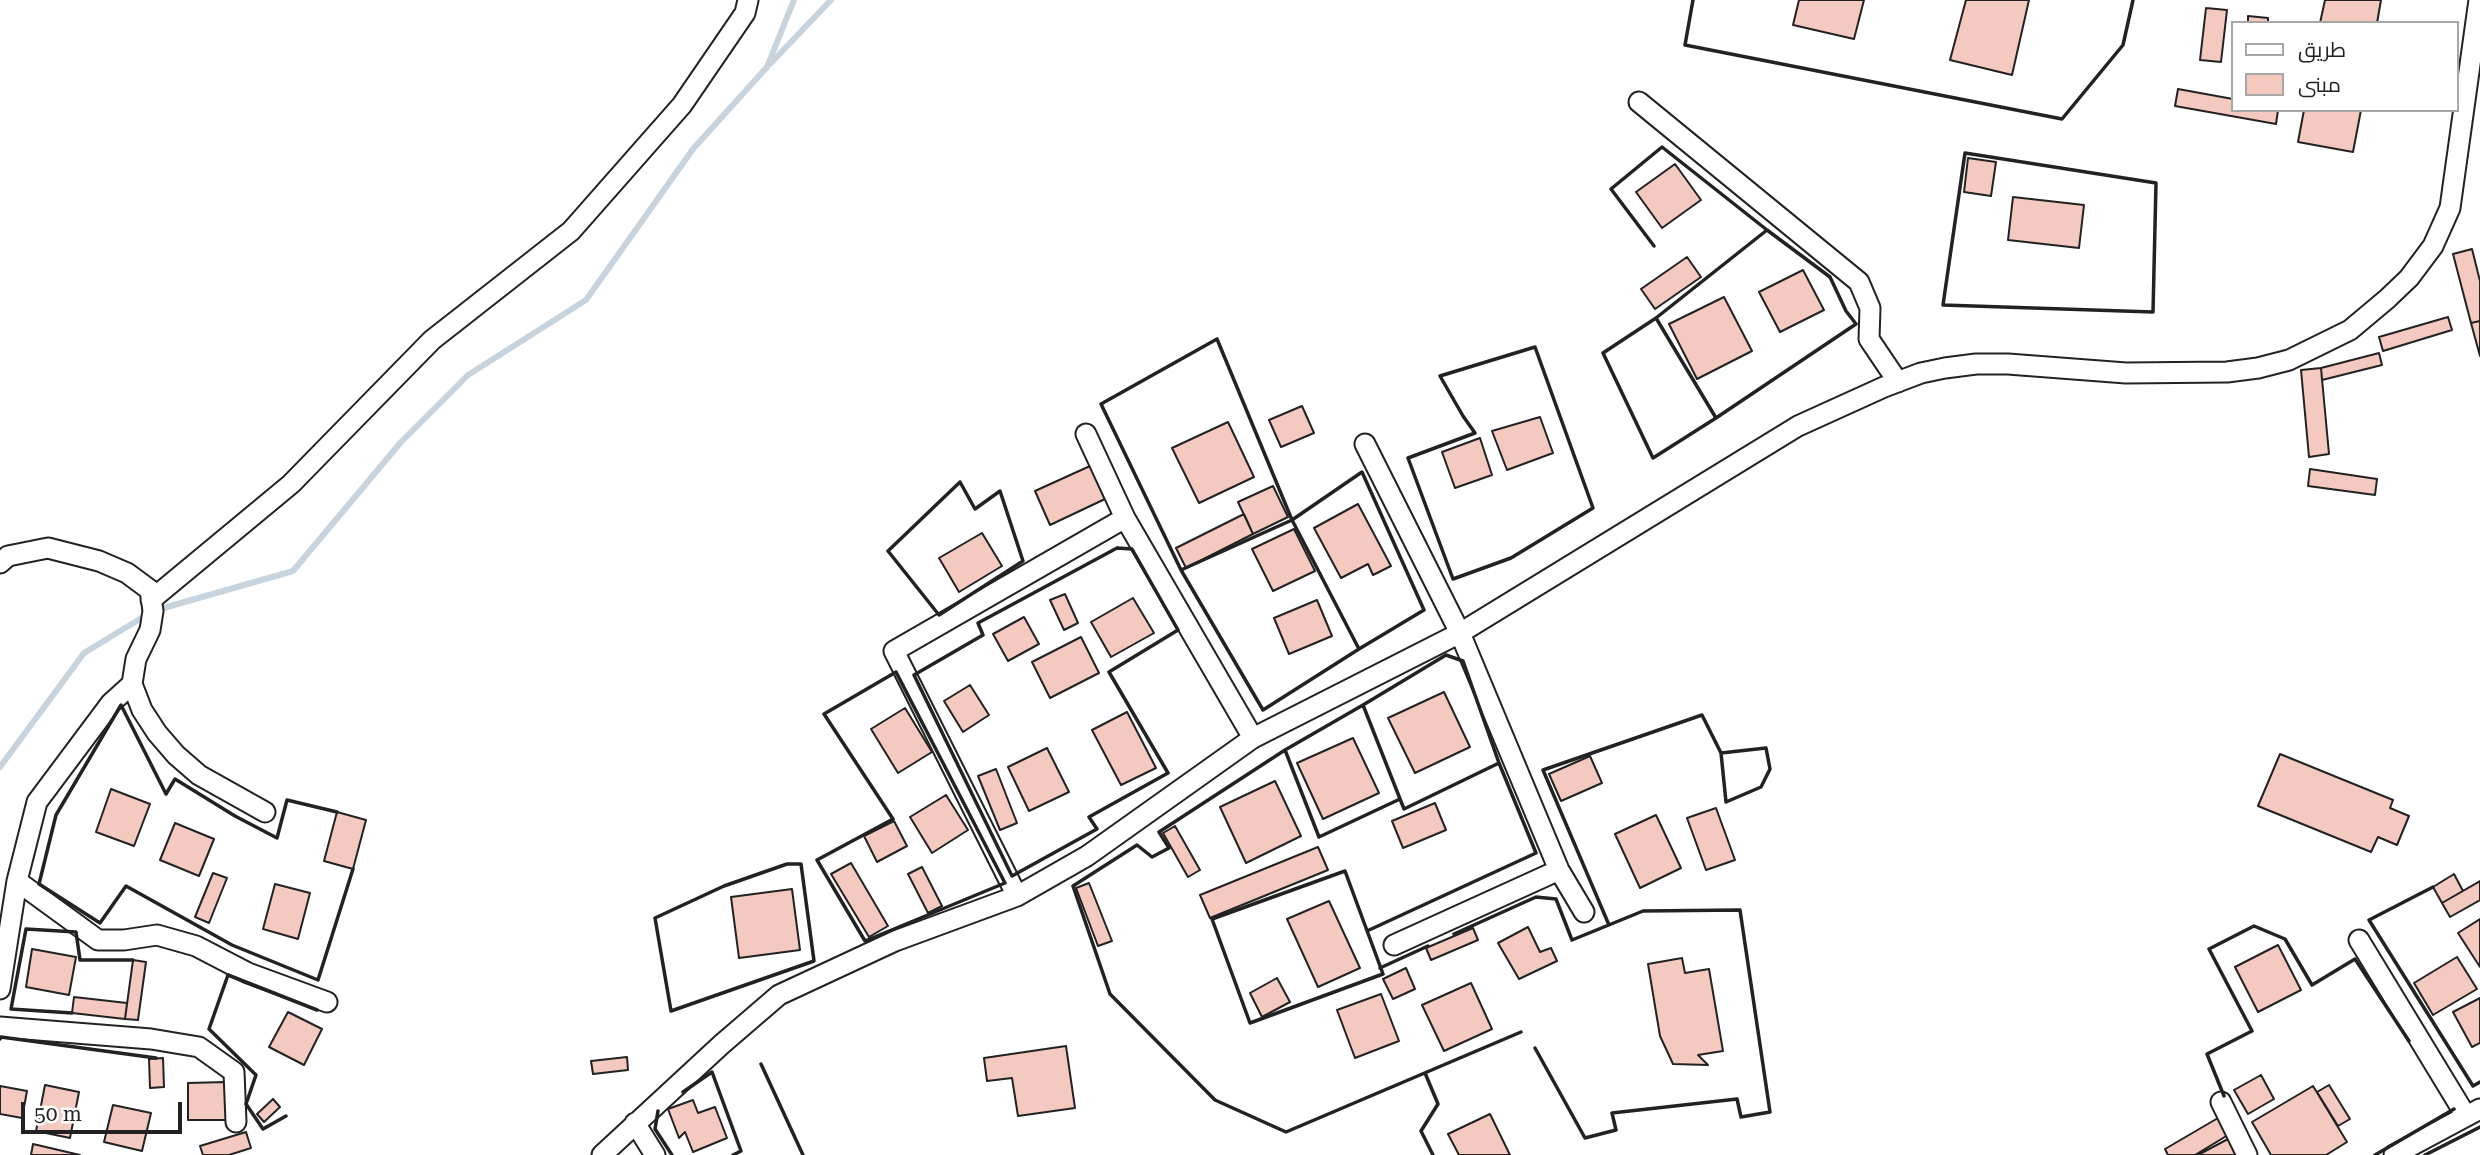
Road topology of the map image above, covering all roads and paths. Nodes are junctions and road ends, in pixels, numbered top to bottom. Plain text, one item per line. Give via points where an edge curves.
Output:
1 (748, 0) edge
2 (2479, 0) edge
3 (1639, 102) dead end
4 (1898, 382) junction
5 (1086, 434) dead end
6 (1365, 444) dead end
7 (1125, 518) junction
8 (0, 563) edge
9 (151, 595) junction
10 (1460, 633) junction
11 (132, 684) junction
12 (1253, 738) junction
13 (265, 812) dead end
14 (1559, 870) junction
15 (17, 881) junction
16 (1017, 896) junction
17 (1584, 912) dead end
18 (2359, 940) dead end
19 (1394, 945) dead end
20 (0, 989) edge
21 (327, 1002) dead end
22 (0, 1027) edge
23 (2221, 1102) dead end
24 (2473, 1112) edge
25 (236, 1122) dead end
26 (635, 1123) junction
27 (603, 1155) edge
28 (655, 1155) edge
29 (2246, 1155) edge
30 (2394, 1155) edge

1 - 9 street via 745,13 682,105 571,231 432,340 290,484
2 - 4 street via 2450,208 2433,246 2409,278 2350,330 2289,360 2248,369 2126,373 1976,364
3 - 4 street via 1859,282 1870,308 1869,339
4 - 10 street via 1798,426
5 - 7 street
6 - 10 street
7 - 12 street
7 - 16 street via 894,651
8 - 9 street via 8,556 48,548 127,573
9 - 11 street via 150,630 136,659
10 - 12 street
10 - 14 street
11 - 13 street via 156,733 176,755 199,775
11 - 15 street via 111,703 37,802
12 - 16 street via 1087,856
14 - 17 street
14 - 19 street
15 - 20 street
15 - 21 street via 98,940 157,935 183,942 248,973
16 - 26 street via 895,941 779,995
18 - 24 street
22 - 25 street via 150,1039 199,1048 234,1072
23 - 29 street
24 - 30 street
26 - 27 street
26 - 28 street

